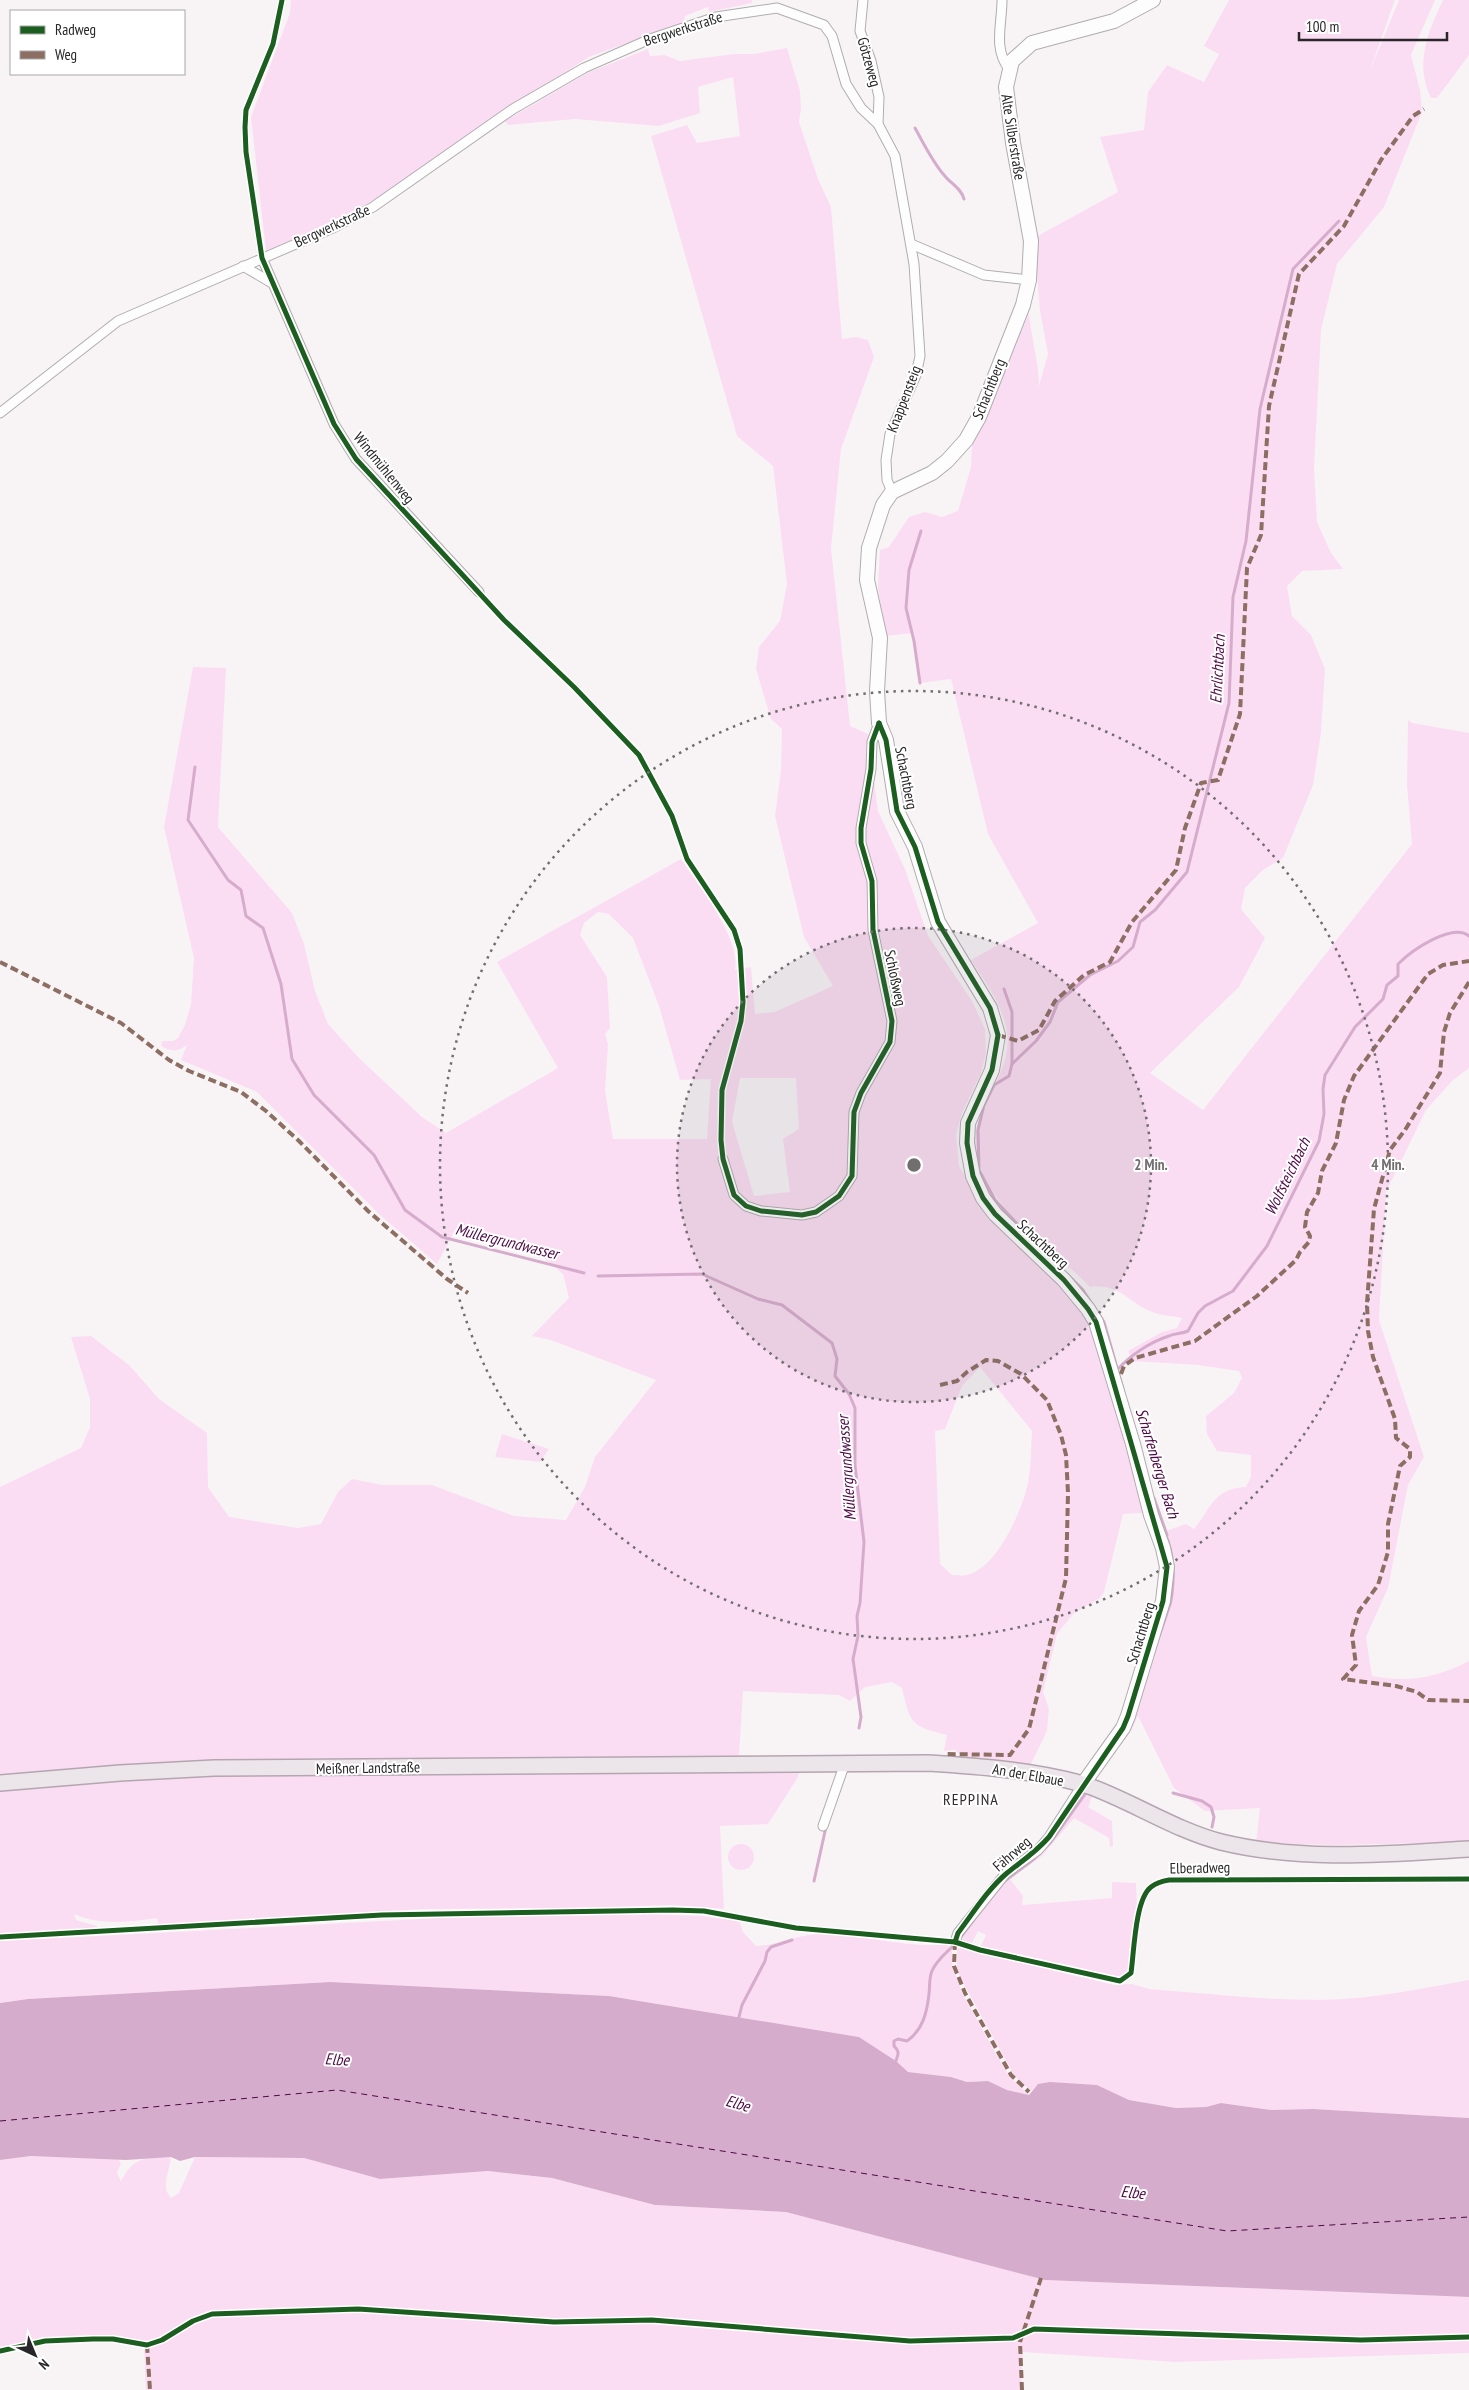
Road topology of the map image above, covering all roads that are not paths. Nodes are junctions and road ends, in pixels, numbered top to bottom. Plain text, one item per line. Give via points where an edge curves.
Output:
1 (863, 0) edge
2 (1002, 0) edge
3 (1153, 0) edge
4 (1009, 69) junction
5 (878, 124) junction
6 (911, 244) junction
7 (262, 258) junction
8 (243, 266) junction
9 (1029, 280) junction
10 (272, 283) junction
11 (0, 413) edge
12 (892, 492) junction
13 (479, 592) dead end
14 (879, 723) junction
15 (723, 1159) dead end
16 (845, 1763) junction
17 (736, 1765) joint
18 (0, 1783) edge
19 (1088, 1786) junction
20 (823, 1826) dead end
21 (1469, 1849) edge
22 (955, 1942) dead end

1 - 5 street, Götzeweg via 860,31 871,61 878,97
2 - 4 street via 998,38 1002,60
3 - 4 street via 1114,21 1032,43 1016,56
4 - 9 street, Alte Silberstraße via 1006,87 1011,134 1031,241
5 - 6 street, Bergwerkstraße via 895,156
5 - 7 street, Bergwerkstraße via 861,108 846,84 832,36 824,25 777,8 716,17 650,39 584,68 513,109 373,207
6 - 9 street via 984,275
6 - 12 street, Knappensteig via 920,356 916,375 890,434 886,460 887,480
7 - 8 street, Bergwerkstraße
7 - 10 street, Windmühlenweg
8 - 10 street
8 - 11 street, Bergwerkstraße via 118,321
9 - 12 street, Schachtberg via 1019,314 966,440 932,473
10 - 13 street, Windmühlenweg via 334,424 356,459
12 - 14 street, Schachtberg via 869,548 867,580 880,638
14 - 15 street, Schloßweg via 872,742 861,842 872,881 873,930 892,1021 890,1042 854,1112 852,1176 839,1196 816,1212 802,1215 761,1211 746,1206 734,1195
14 - 19 street, Schachtberg via 886,740 897,811 915,847 938,922 990,1008 998,1035 992,1070 968,1123 967,1143 973,1176 995,1214 1064,1280 1096,1322 1166,1557 1163,1601 1128,1716
16 - 17 main road, An der Elbaue
16 - 19 main road, An der Elbaue via 972,1766
16 - 20 street
17 - 18 main road, Meißner Landstraße via 214,1768
19 - 21 main road, An der Elbaue via 1220,1842 1338,1857
19 - 22 street, Fährweg via 1038,1850 1006,1873 958,1933

